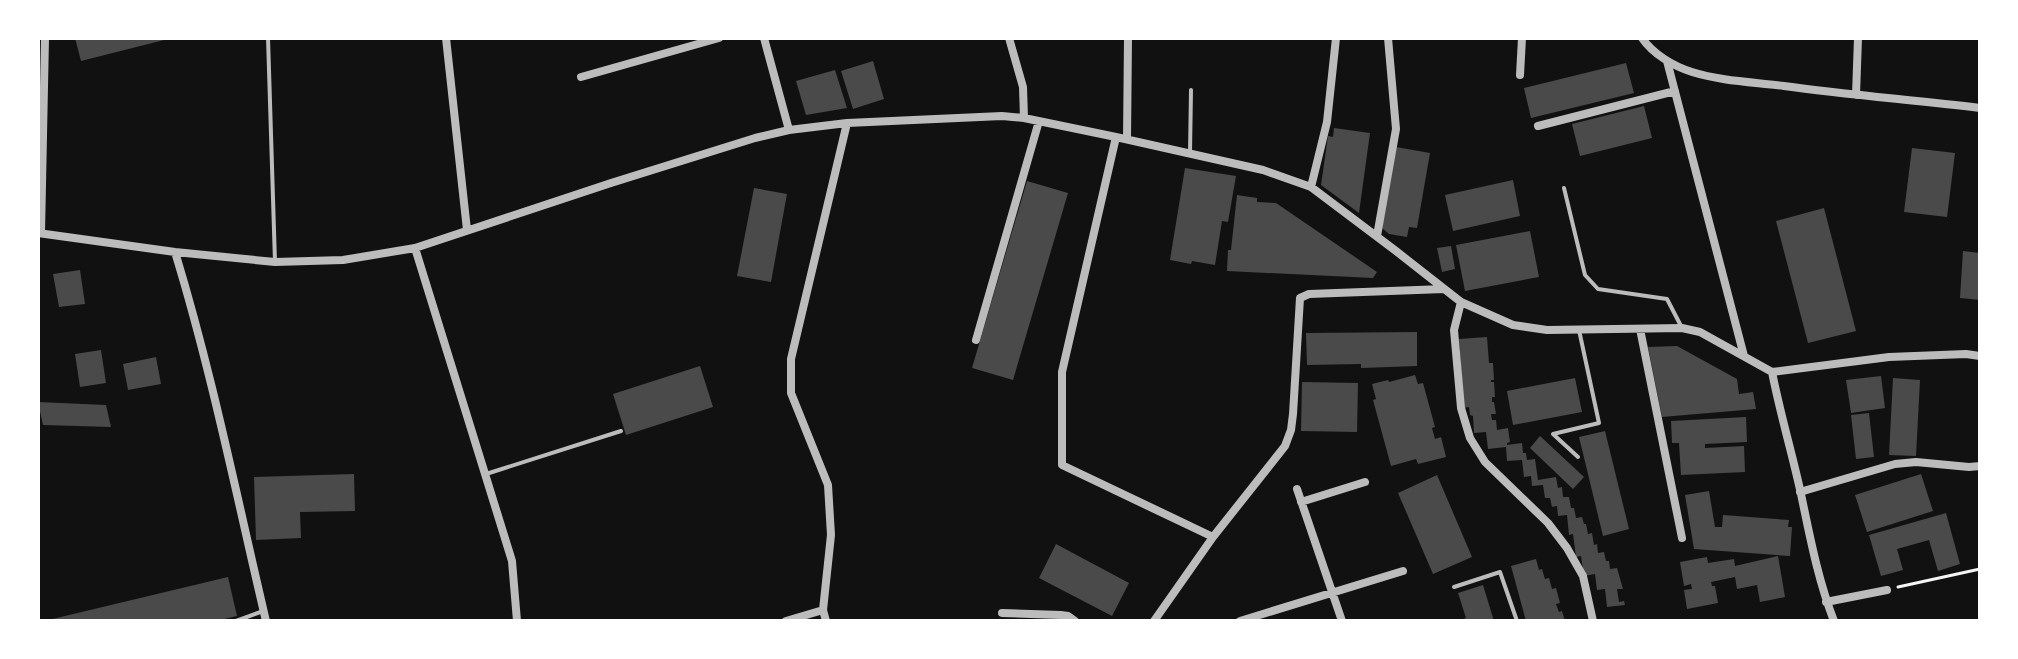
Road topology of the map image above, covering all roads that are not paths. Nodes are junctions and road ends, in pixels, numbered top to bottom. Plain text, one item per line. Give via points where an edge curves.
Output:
1 (45, 38) edge
2 (268, 38) edge
3 (446, 38) edge
4 (719, 38) edge
5 (764, 38) edge
6 (1009, 38) edge
7 (1128, 38) edge
8 (1336, 38) edge
9 (1388, 38) edge
10 (1522, 38) edge
11 (1642, 38) edge
12 (1858, 38) edge
13 (1667, 61) junction
14 (1520, 75) dead end
15 (581, 77) dead end
16 (1191, 90) dead end
17 (1675, 91) junction
18 (1856, 95) junction
19 (1980, 108) edge
20 (1024, 118) junction
21 (1039, 121) junction
22 (847, 123) junction
23 (1538, 126) dead end
24 (789, 130) junction
25 (1116, 137) junction
26 (1127, 139) junction
27 (1190, 153) junction
28 (1311, 187) junction
29 (1564, 188) dead end
30 (467, 230) junction
31 (40, 233) edge
32 (1377, 236) junction
33 (415, 248) junction
34 (175, 252) junction
35 (275, 262) junction
36 (1444, 289) junction
37 (1461, 302) junction
38 (1682, 328) junction
39 (1640, 329) junction
40 (1579, 330) junction
41 (976, 340) dead end
42 (1744, 356) junction
43 (1980, 356) edge
44 (1772, 372) junction
45 (621, 431) dead end
46 (1578, 457) dead end
47 (1980, 466) edge
48 (485, 474) junction
49 (1365, 482) dead end
50 (1297, 489) dead end
51 (1800, 492) junction
52 (1301, 502) junction
53 (1213, 537) junction
54 (1682, 538) dead end
55 (1403, 571) dead end
56 (1454, 587) dead end
57 (1887, 590) road end
58 (1332, 592) junction
59 (1826, 602) junction
60 (823, 610) junction
61 (263, 611) junction
62 (1002, 613) dead end
63 (236, 621) edge
64 (266, 621) edge
65 (517, 621) edge
66 (786, 621) edge
67 (826, 621) edge
68 (1075, 621) edge
69 (1154, 621) edge
70 (1240, 621) edge
71 (1342, 621) edge
72 (1517, 621) edge
73 (1593, 621) edge
74 (1834, 621) edge

1 - 31 street
2 - 35 lane
3 - 30 street
4 - 15 street
5 - 24 street
6 - 20 street via 1023,87
7 - 26 street
8 - 28 street via 1327,122
9 - 32 street via 1396,129
10 - 14 street
11 - 13 street
12 - 18 street
13 - 17 street
13 - 18 street via 1717,77
16 - 27 lane
17 - 23 street
17 - 42 street
18 - 19 street
20 - 21 street
20 - 22 street
21 - 25 street
21 - 41 street
22 - 24 street
22 - 60 street via 791,359 791,393 828,485 831,535
24 - 30 street
25 - 26 street
25 - 53 street via 1062,372 1062,465
26 - 27 street
27 - 28 street
28 - 32 street
29 - 38 lane via 1585,275 1598,289 1667,299
30 - 33 street
31 - 34 street
32 - 36 street
33 - 35 street via 343,260
33 - 48 street
34 - 35 street
34 - 61 street
36 - 37 street
36 - 53 street via 1300,298 1291,430 1285,446
37 - 40 street via 1513,325
37 - 73 street via 1454,330 1461,408 1470,438 1485,462 1567,548 1583,576
38 - 39 street
38 - 42 street
39 - 40 street
39 - 54 street
40 - 46 lane via 1599,423 1553,434
42 - 44 street
43 - 44 street via 1889,357
44 - 51 street
45 - 48 lane
47 - 51 street via 1895,464
48 - 65 street via 512,561
49 - 52 street
50 - 52 street
51 - 59 street
52 - 58 street
53 - 69 street
55 - 58 street
56 - 72 lane via 1500,572
57 - 59 street
58 - 70 street
58 - 71 street
59 - 74 street
60 - 66 street
60 - 67 street
61 - 63 lane
61 - 64 street
62 - 68 street via 1061,615

